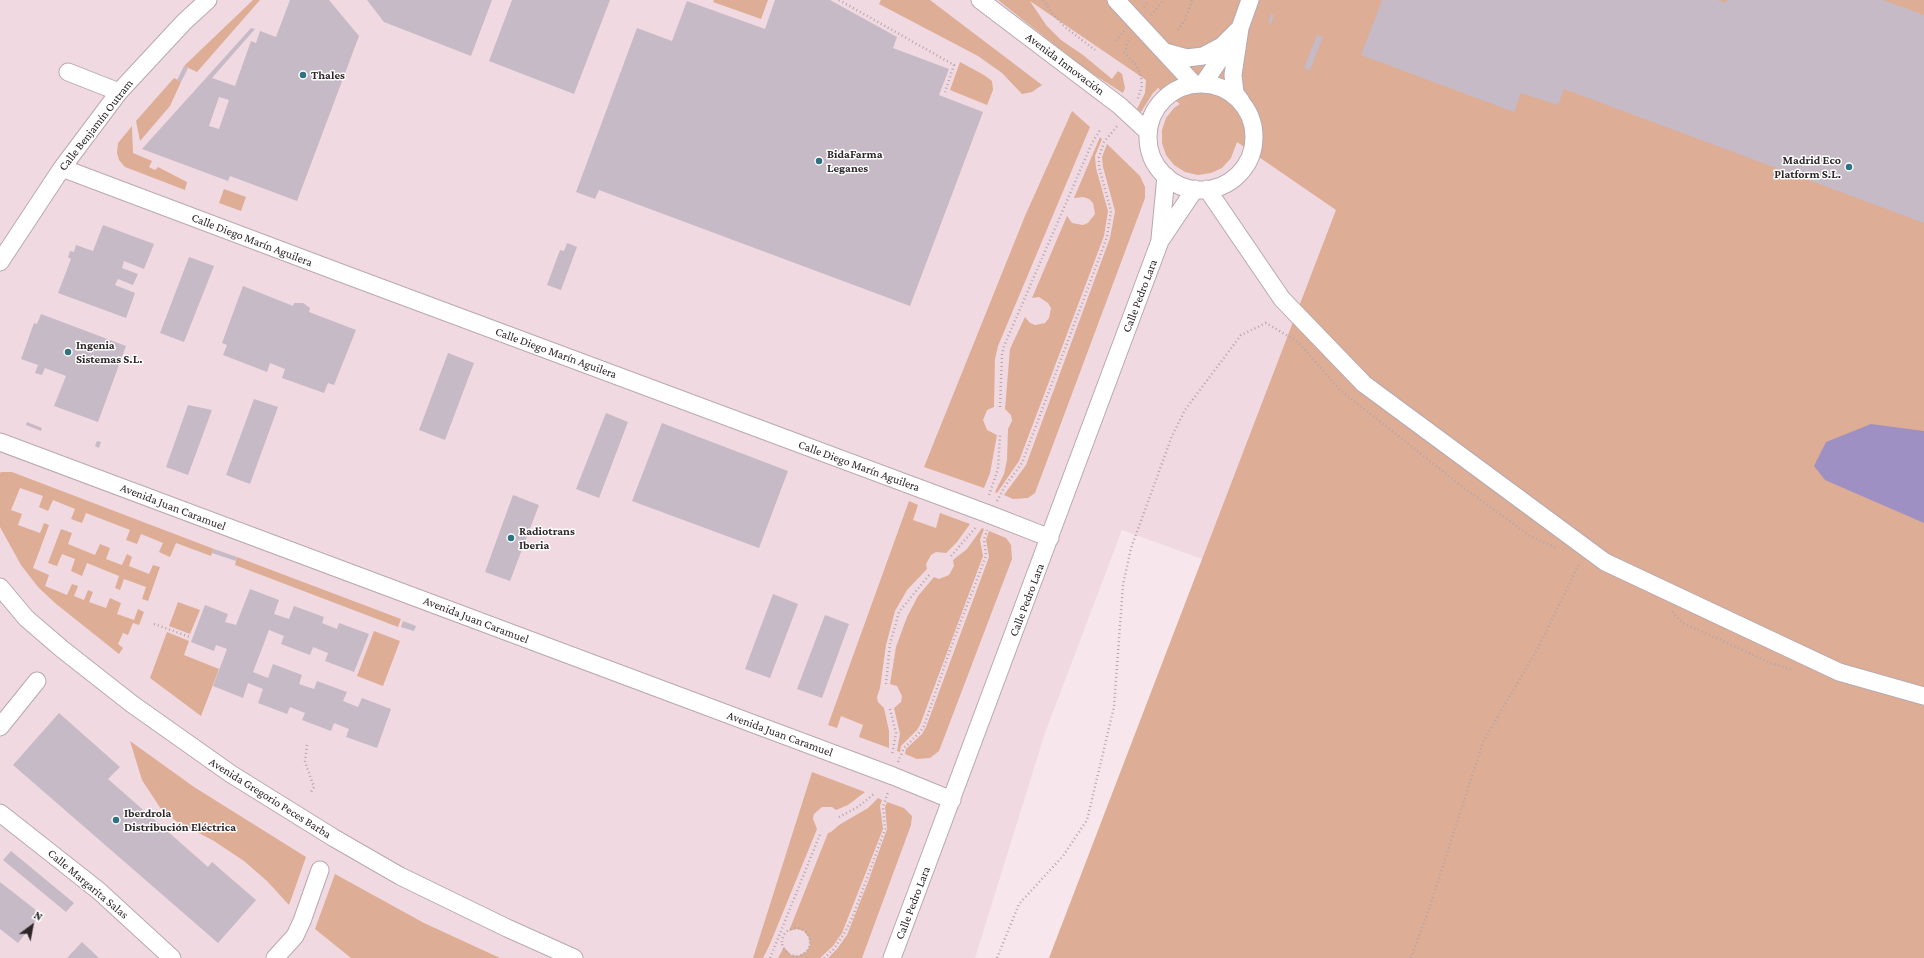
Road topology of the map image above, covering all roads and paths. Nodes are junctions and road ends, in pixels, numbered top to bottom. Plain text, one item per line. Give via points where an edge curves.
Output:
1 (208, 0) edge
2 (838, 0) edge
3 (980, 0) edge
4 (1043, 0) edge
5 (1116, 0) edge
6 (1192, 0) edge
7 (1250, 0) edge
8 (1240, 28) junction
9 (1178, 30) dead end
10 (1095, 50) dead end
11 (1165, 52) junction
12 (68, 72) dead end
13 (1199, 84) junction
14 (118, 92) junction
15 (945, 92) dead end
16 (1241, 101) junction
17 (1100, 130) dead end
18 (1148, 132) junction
19 (62, 168) junction
20 (1166, 176) junction
21 (1201, 189) junction
22 (1160, 241) junction
23 (0, 262) edge
24 (1298, 342) dead end
25 (1000, 407) dead end
26 (1000, 434) dead end
27 (0, 442) edge
28 (989, 495) dead end
29 (978, 524) dead end
30 (1050, 538) junction
31 (951, 556) dead end
32 (1582, 558) dead end
33 (930, 574) dead end
34 (0, 587) edge
35 (154, 624) dead end
36 (190, 637) dead end
37 (37, 681) dead end
38 (886, 684) dead end
39 (1924, 696) edge
40 (890, 709) dead end
41 (0, 727) edge
42 (307, 745) dead end
43 (892, 755) dead end
44 (311, 792) dead end
45 (875, 793) dead end
46 (952, 800) junction
47 (0, 813) edge
48 (839, 816) dead end
49 (821, 832) dead end
50 (320, 870) dead end
51 (780, 934) junction
52 (784, 937) junction
53 (172, 958) edge
54 (275, 958) edge
55 (574, 958) edge
56 (770, 958) edge
57 (892, 958) edge
58 (997, 958) edge
59 (1411, 958) edge

1 - 14 street, Calle Benjamín Outram
2 - 15 path via 954,65
3 - 18 street, Avenida Innovación via 1120,106
4 - 10 path via 1065,27
5 - 11 street
6 - 9 path via 1185,20
7 - 8 street
8 - 11 street via 1222,46 1203,56 1187,58
8 - 13 street via 1212,74
8 - 16 street via 1232,85
11 - 13 street
12 - 14 street
13 - 16 street via 1224,89
13 - 18 street via 1183,87 1163,100 1151,120
14 - 19 street, Calle Benjamín Outram
16 - 21 street via 1252,119 1253,151 1236,177 1227,183
17 - 25 path via 1092,143 1002,354
18 - 20 street via 1156,164
19 - 23 street, Calle Benjamín Outram
19 - 30 street, Calle Diego Marín Aguilera
20 - 21 street via 1180,185
20 - 22 street, Calle Pedro Lara
21 - 22 street, Calle Pedro Lara
21 - 39 street via 1282,299 1364,384 1605,562 1840,672
22 - 30 street, Calle Pedro Lara
24 - 58 path via 1266,323 1241,335 1185,410 1172,436 1129,555 1123,585 1114,707 1087,820 1063,856 1019,904
26 - 28 path via 998,469
27 - 46 street, Avenida Juan Caramuel
29 - 31 path
30 - 46 street, Calle Pedro Lara
32 - 59 path via 1538,648 1483,742
33 - 38 path via 900,612 890,644
34 - 55 street, Avenida Gregorio Peces Barba via 26,618 62,649 132,704 219,766 400,876
35 - 36 path
37 - 41 street
40 - 43 path via 896,733
42 - 44 path via 305,762 314,787
45 - 48 path via 858,808
46 - 57 street, Calle Pedro Lara
47 - 53 street, Calle Margarita Salas via 99,891
49 - 51 path
50 - 54 street via 302,921 294,936
51 - 52 path
51 - 56 path
52 - 52 path via 785,949 793,956 804,954 810,946 808,935 802,930 792,930

